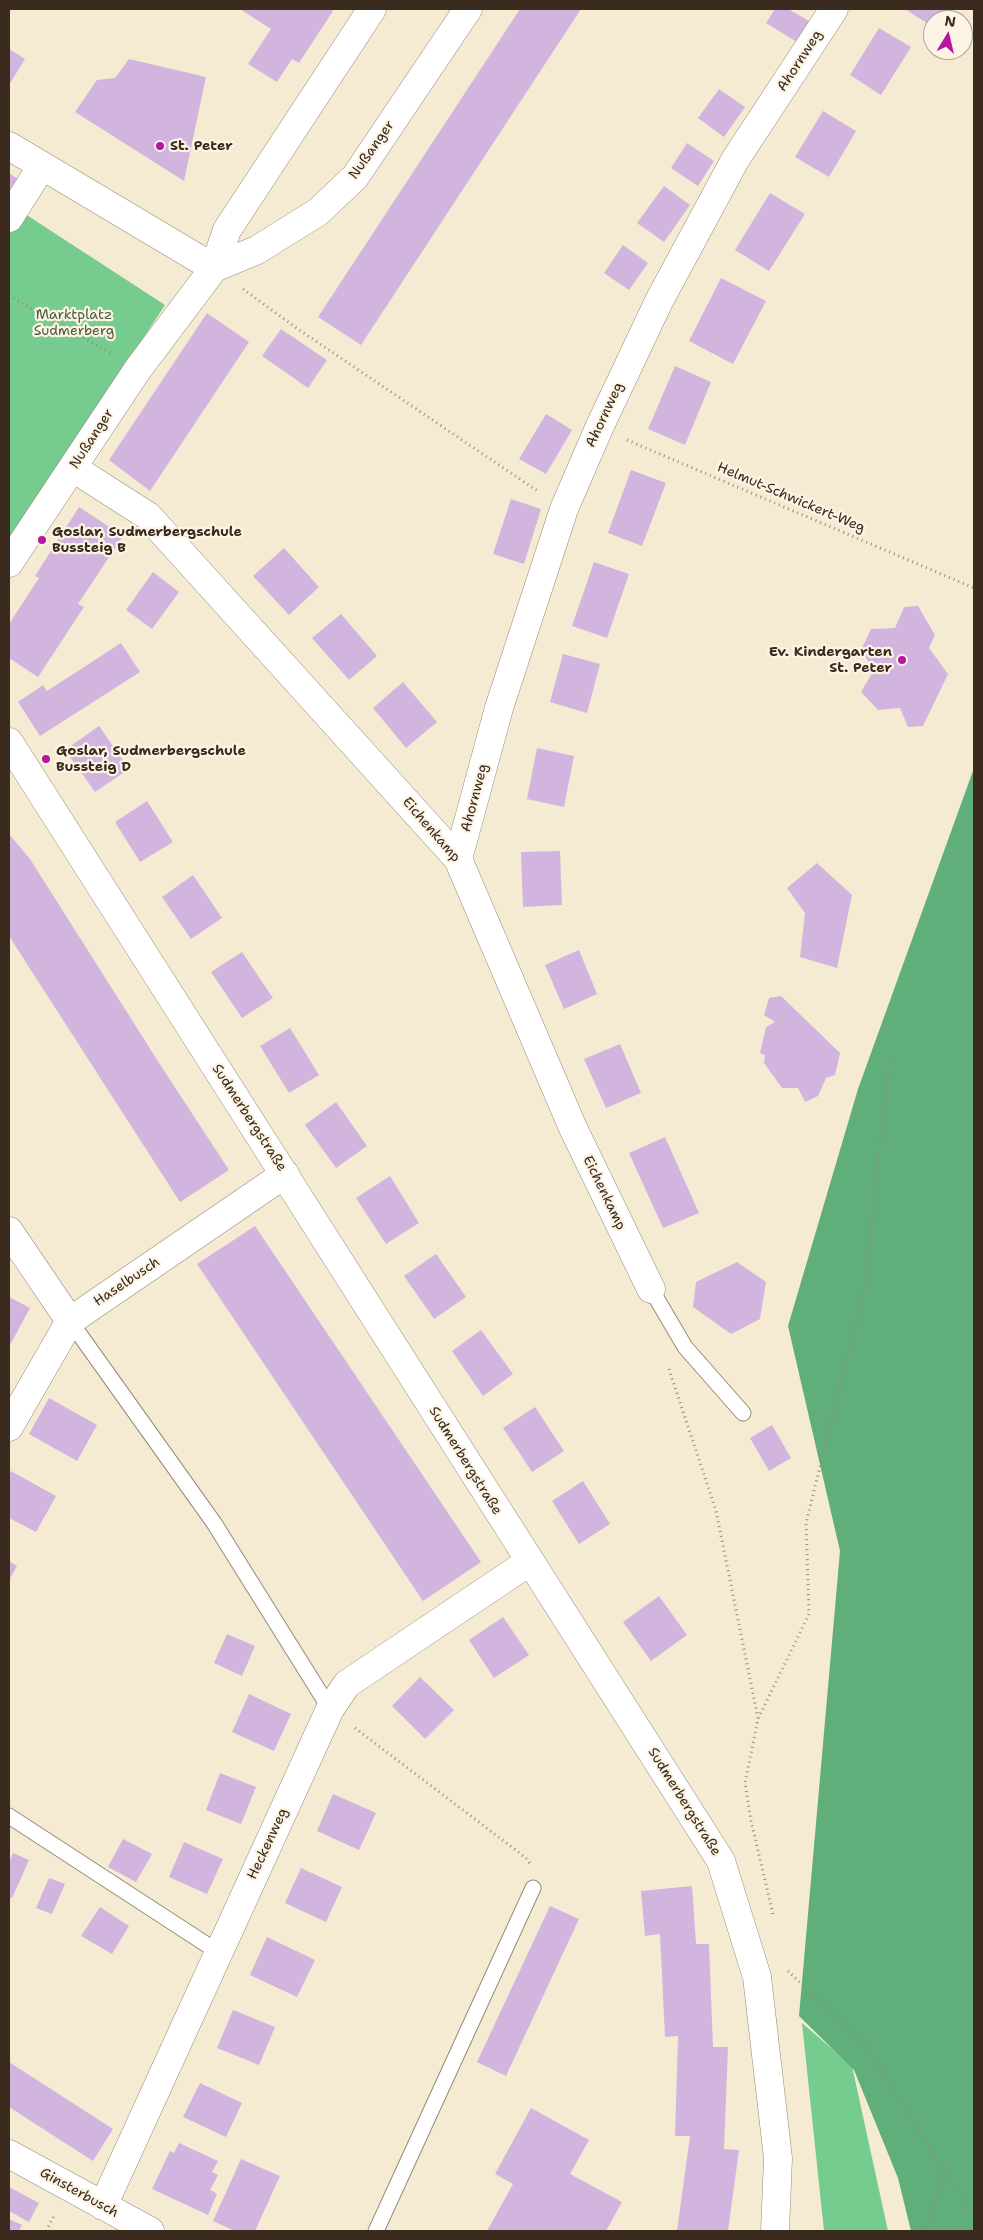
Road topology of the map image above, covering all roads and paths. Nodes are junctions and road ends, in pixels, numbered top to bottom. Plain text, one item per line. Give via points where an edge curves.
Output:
1 (372, 9) edge
2 (468, 9) edge
3 (834, 9) edge
4 (9, 146) edge
5 (42, 166) junction
6 (9, 218) edge
7 (214, 268) junction
8 (9, 296) edge
9 (138, 369) junction
10 (599, 428) junction
11 (73, 468) junction
12 (564, 509) junction
13 (9, 563) edge
14 (974, 588) edge
15 (9, 742) edge
16 (458, 859) junction
17 (889, 1062) dead end
18 (285, 1174) junction
19 (9, 1231) edge
20 (650, 1290) joint
21 (70, 1321) junction
22 (668, 1366) dead end
23 (743, 1413) dead end
24 (9, 1427) edge
25 (529, 1562) junction
26 (330, 1710) junction
27 (758, 1719) junction
28 (9, 1816) edge
29 (533, 1888) joint
30 (774, 1922) dead end
31 (218, 1952) junction
32 (757, 1977) junction
33 (9, 2154) edge
34 (946, 2175) junction
35 (103, 2206) junction
36 (974, 2215) edge
37 (150, 2231) edge
38 (376, 2231) edge
39 (775, 2231) edge
40 (924, 2231) edge

1 - 7 street, Nußanger via 227,230
2 - 7 street, Nußanger via 356,177 318,212 257,250
3 - 10 street, Ahornweg via 736,160 659,301
4 - 5 street
5 - 6 street
5 - 7 street
7 - 9 street, Nußanger
7 - 12 path via 295,327
8 - 9 path
9 - 11 street, Nußanger
10 - 12 street, Ahornweg
10 - 14 path, Helmut-Schwickert-Weg
11 - 13 street, Nußanger
11 - 16 street, Eichenkamp via 148,516
12 - 16 street, Ahornweg via 499,708
15 - 18 street, Sudmerbergstraße
16 - 20 street, Eichenkamp via 573,1128
17 - 27 path via 864,1290 806,1523 809,1614
18 - 21 street, Haselbusch
18 - 25 street, Sudmerbergstraße
19 - 21 street
20 - 23 lane via 685,1347
21 - 24 street, Haselbusch
21 - 26 lane via 214,1523
22 - 27 path via 716,1511
25 - 26 street, Heckenweg via 347,1684
25 - 32 street, Sudmerbergstraße via 721,1861
26 - 29 path via 526,1858 536,1873
26 - 31 street, Heckenweg
27 - 30 path via 745,1783
28 - 31 lane
29 - 38 lane
31 - 35 street, Heckenweg
32 - 34 path via 785,1968 866,2045
32 - 39 street, Sudmerbergstraße via 778,2158
33 - 35 street, Ginsterbusch
34 - 36 path
34 - 40 path
35 - 37 street, Ginsterbusch

